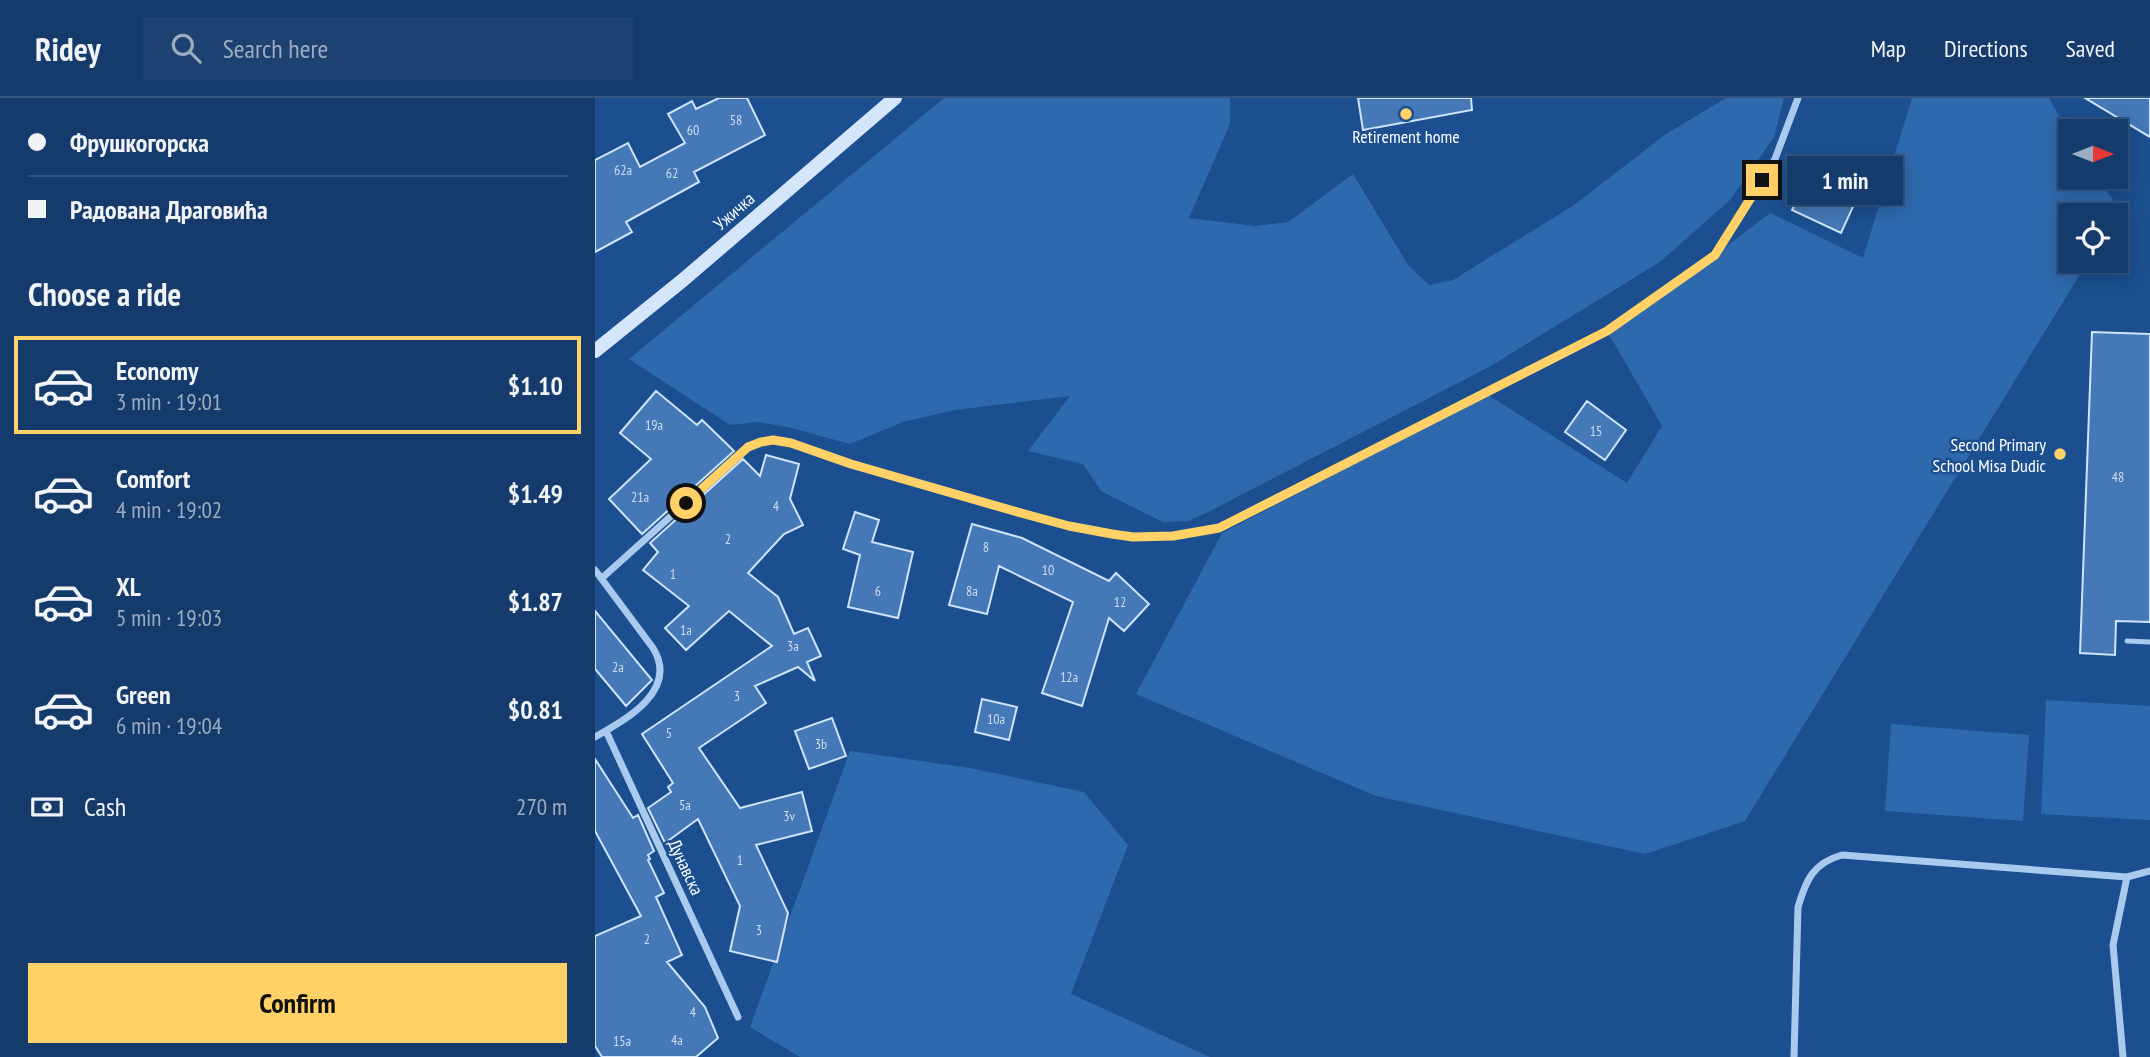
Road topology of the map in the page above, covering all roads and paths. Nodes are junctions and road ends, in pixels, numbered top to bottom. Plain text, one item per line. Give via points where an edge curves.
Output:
1 (895, 98) edge
2 (1798, 98) edge
3 (595, 351) edge
4 (595, 570) edge
5 (602, 578) junction
6 (2127, 641) dead end
7 (2150, 642) edge
8 (606, 731) junction
9 (595, 737) edge
10 (2150, 872) edge
11 (2127, 877) junction
12 (738, 1017) dead end
13 (1794, 1057) edge
14 (2123, 1057) edge

1 - 3 main road, Ужичка
2 - 5 street via 1775,159 1715,255 1607,331 1219,528 1133,537 1069,526 773,440 748,447
4 - 5 street
5 - 8 street via 660,659 661,673 659,683 640,707
6 - 7 lane
8 - 9 street
8 - 12 street, Дунавска
10 - 11 street
11 - 13 street via 1842,855 1827,859 1804,886 1798,907
11 - 14 street via 2113,944

